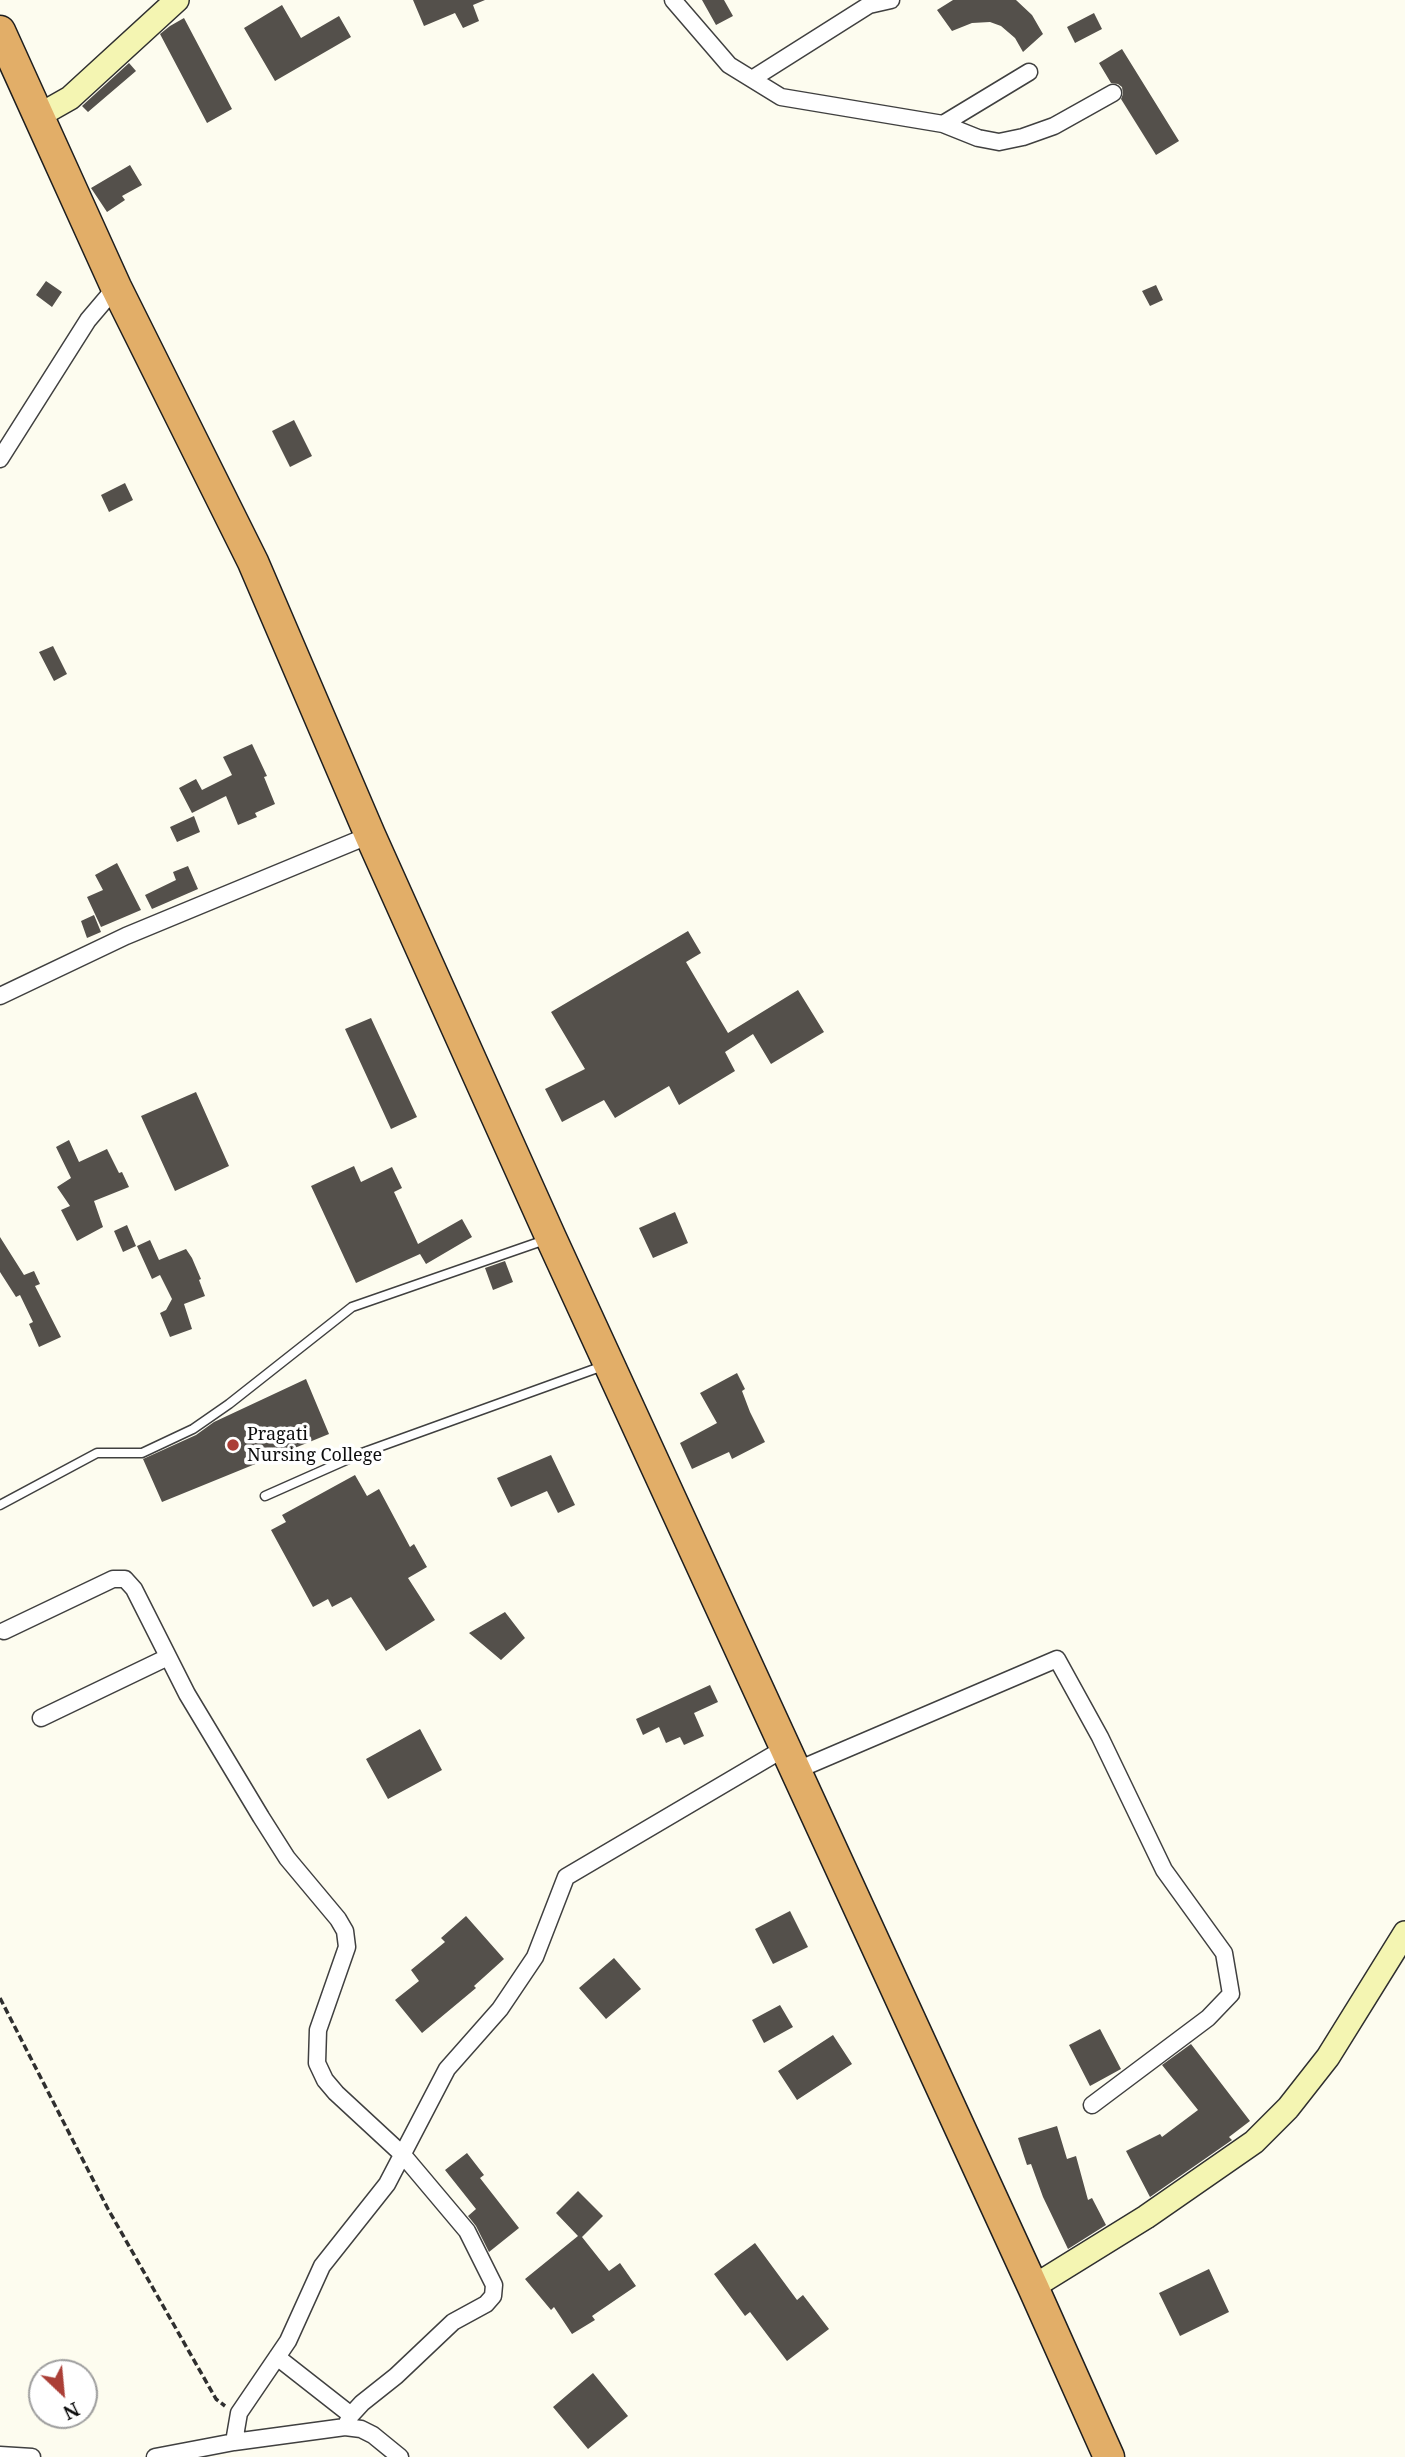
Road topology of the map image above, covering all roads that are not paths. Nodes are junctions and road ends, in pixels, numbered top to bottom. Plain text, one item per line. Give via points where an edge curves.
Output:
1 (177, 0) edge
2 (673, 0) edge
3 (891, 0) edge
4 (0, 31) edge
5 (1029, 72) dead end
6 (752, 79) junction
7 (1113, 93) dead end
8 (40, 116) junction
9 (943, 124) junction
10 (116, 287) junction
11 (0, 459) edge
12 (370, 835) junction
13 (0, 996) edge
14 (551, 1238) junction
15 (609, 1364) junction
16 (265, 1496) dead end
17 (0, 1504) edge
18 (4, 1631) dead end
19 (168, 1657) junction
20 (41, 1718) dead end
21 (790, 1760) junction
22 (1405, 1933) edge
23 (1092, 2105) dead end
24 (403, 2155) junction
25 (1033, 2287) junction
26 (277, 2357) junction
27 (348, 2421) junction
28 (234, 2442) junction
29 (0, 2455) edge
30 (32, 2457) edge
31 (156, 2457) edge
32 (400, 2457) edge
33 (1109, 2457) edge

1 - 8 street via 71,98
2 - 6 street via 729,65
3 - 6 street via 869,5
4 - 8 highway
5 - 9 street
6 - 9 street via 781,97
7 - 9 street via 1054,126 999,142
8 - 10 highway
10 - 11 street via 88,320
10 - 12 highway via 253,562
12 - 13 street via 125,936
12 - 14 highway
14 - 15 highway
14 - 17 lane via 352,1307 193,1429 142,1453 97,1453
15 - 16 lane via 362,1454
15 - 21 highway
18 - 19 street via 113,1579 125,1579
19 - 20 street
19 - 24 street via 287,1858 345,1931 346,1947 318,2030 317,2063 336,2093
21 - 23 street via 1057,1659 1164,1870 1224,1953 1231,1994 1208,2018
21 - 24 street via 566,1877 535,1958 500,2009 447,2069
21 - 25 highway
22 - 25 street via 1328,2057 1254,2142
24 - 26 street via 381,2192 322,2266
24 - 27 street via 467,2231 494,2285 493,2296 453,2322
25 - 33 highway
26 - 27 street
26 - 28 street via 239,2413
27 - 28 street
27 - 32 street
28 - 31 street
29 - 30 street

